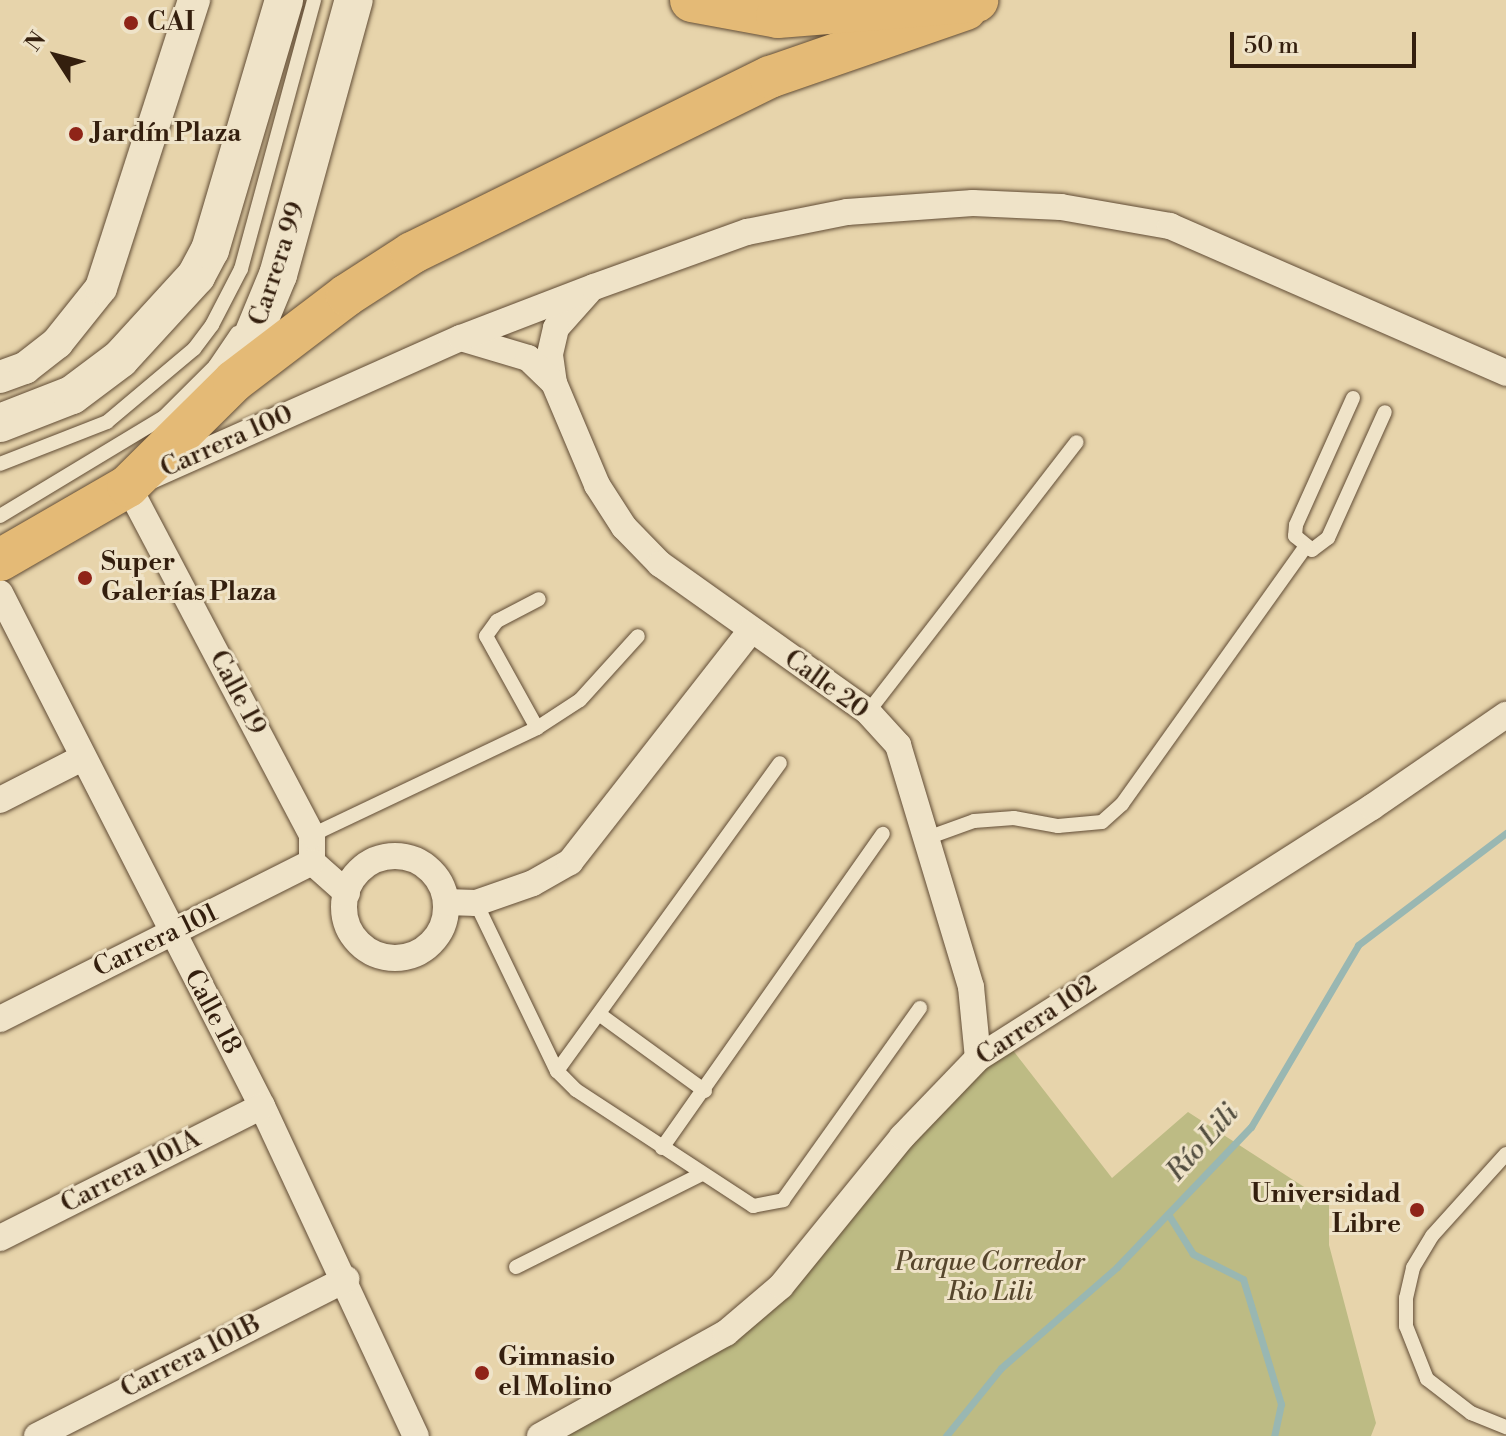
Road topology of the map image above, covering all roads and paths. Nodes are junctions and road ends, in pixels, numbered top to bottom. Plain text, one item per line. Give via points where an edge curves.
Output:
1 (194, 0) edge
2 (284, 0) edge
3 (314, 0) edge
4 (338, 0) edge
5 (354, 0) edge
6 (692, 0) edge
7 (976, 0) edge
8 (992, 0) edge
9 (594, 287) junction
10 (461, 338) junction
11 (1506, 373) edge
12 (0, 377) edge
13 (234, 381) junction
14 (554, 383) junction
15 (1353, 398) dead end
16 (1385, 412) dead end
17 (0, 423) edge
18 (1077, 442) dead end
19 (0, 464) edge
20 (128, 486) junction
21 (0, 516) edge
22 (1305, 547) junction
23 (0, 560) edge
24 (0, 593) edge
25 (539, 599) dead end
26 (750, 632) junction
27 (638, 636) dead end
28 (868, 712) junction
29 (1506, 715) edge
30 (537, 728) junction
31 (82, 758) junction
32 (780, 763) dead end
33 (0, 800) edge
34 (883, 834) dead end
35 (312, 835) junction
36 (927, 838) junction
37 (312, 862) junction
38 (347, 893) junction
39 (446, 902) junction
40 (476, 903) junction
41 (170, 933) junction
42 (920, 1008) dead end
43 (599, 1014) junction
44 (0, 1019) edge
45 (978, 1058) junction
46 (557, 1071) junction
47 (705, 1091) junction
48 (262, 1106) junction
49 (662, 1148) junction
50 (1506, 1154) edge
51 (702, 1174) junction
52 (0, 1238) edge
53 (516, 1267) dead end
54 (346, 1279) junction
55 (1506, 1427) edge
56 (37, 1436) edge
57 (416, 1436) edge
58 (540, 1436) edge

1 - 12 street via 101,288 57,343 25,368
2 - 17 main road via 210,250 160,320 120,359 72,395
3 - 19 lane via 241,269 212,325 194,349 107,422
4 - 21 lane via 263,276 234,339 164,417
5 - 13 main road, Carrera 99 via 278,275
6 - 7 highway via 753,14 817,14
8 - 13 main road via 770,77 518,198 412,253
9 - 10 street, Carrera 100
9 - 11 street, Carrera 100 via 747,232 847,212 973,203 1061,207 1170,226
9 - 14 street, Calle 20 via 556,328 550,355
10 - 14 street, Calle 20 via 528,358
10 - 20 street, Carrera 100
13 - 20 main road, Carrera 99
14 - 26 street, Calle 20 via 597,485 624,527 660,564
15 - 22 lane via 1296,525 1295,536
16 - 22 lane via 1328,538 1321,547
18 - 28 lane
20 - 23 main road, Carrera 100
20 - 35 street, Calle 19
22 - 36 lane via 1122,804 1102,822 1058,826 1014,818 974,821
24 - 31 street, Calle 18
25 - 30 lane via 497,621 486,636
26 - 28 street, Calle 20
26 - 40 street via 570,862 533,883
27 - 30 lane via 580,700
28 - 36 street, Calle 20 via 898,745
29 - 45 street, Carrera 102
30 - 35 lane
31 - 33 street
31 - 41 street, Calle 18
32 - 43 lane
34 - 47 lane
35 - 37 street, Calle 19
36 - 45 street, Calle 20 via 971,987
37 - 38 street
37 - 41 street, Carrera 101
38 - 39 street via 373,861 401,856 426,866 443,888
38 - 39 street via 344,911 359,943 391,957 408,956 431,942 444,920
39 - 40 street
40 - 46 lane
41 - 44 street, Carrera 101
41 - 48 street, Calle 18
42 - 51 lane via 783,1200 753,1206
43 - 46 lane
43 - 47 lane
45 - 58 street, Carrera 102 via 902,1137 781,1286 726,1333
46 - 49 lane via 576,1090
47 - 49 lane
48 - 52 street, Carrera 101A
48 - 54 street, Calle 18
49 - 51 lane
50 - 55 lane via 1432,1236 1413,1268 1406,1298 1406,1326 1427,1379 1471,1413
51 - 53 lane
54 - 56 street, Carrera 101B
54 - 57 street, Calle 18

